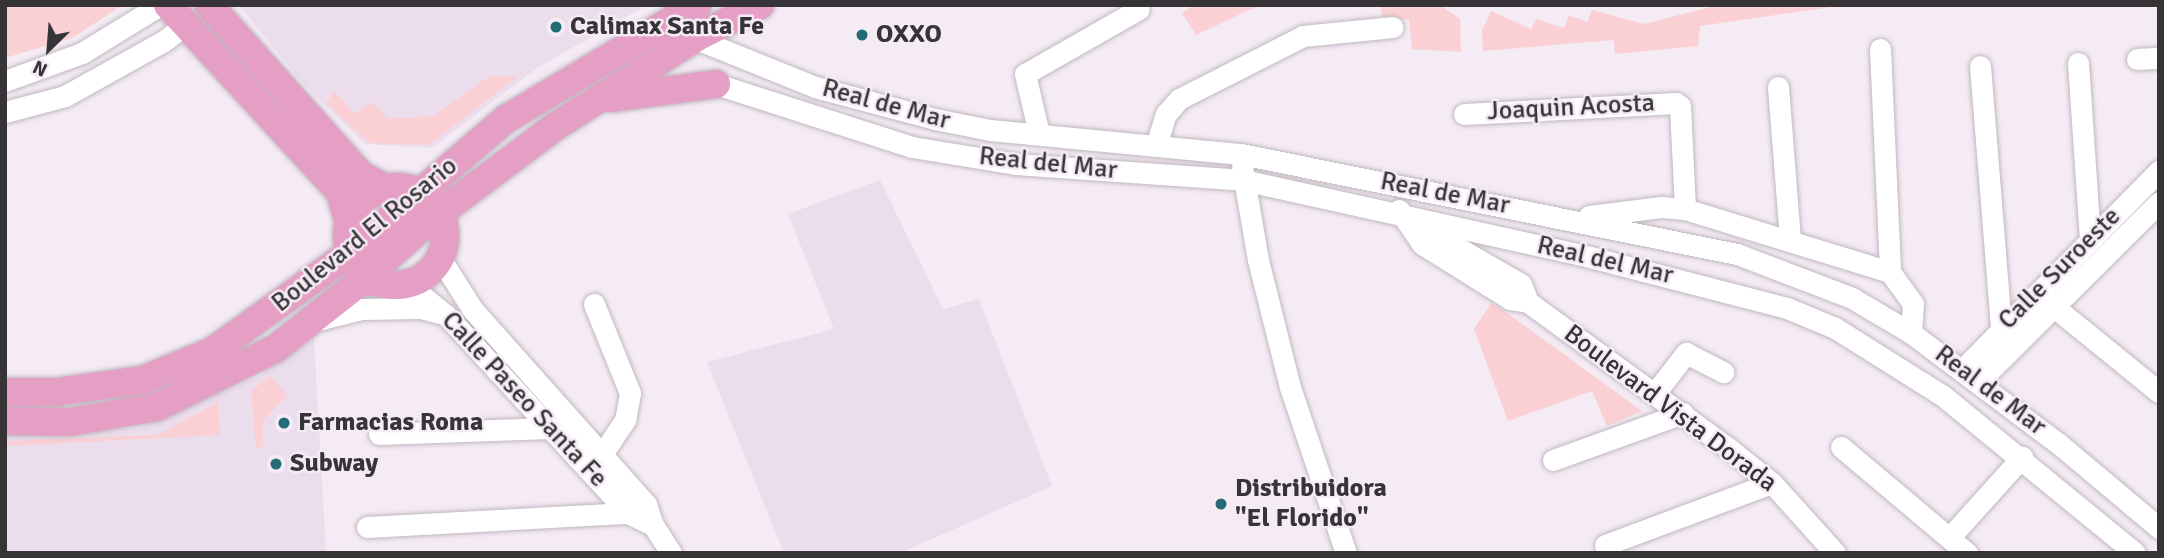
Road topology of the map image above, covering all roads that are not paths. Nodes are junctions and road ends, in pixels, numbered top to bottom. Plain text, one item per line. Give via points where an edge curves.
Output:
1 (160, 5) edge
2 (697, 5) edge
3 (760, 5) edge
4 (1139, 9) dead end
5 (193, 10) edge
6 (661, 25) junction
7 (1393, 27) dead end
8 (695, 38) junction
9 (1880, 48) dead end
10 (2159, 58) edge
11 (2137, 59) dead end
12 (2078, 63) dead end
13 (1980, 66) dead end
14 (5, 80) edge
15 (716, 84) joint
16 (1778, 87) dead end
17 (593, 101) junction
18 (297, 105) junction
19 (5, 112) edge
20 (1464, 114) dead end
21 (276, 125) junction
22 (1039, 134) junction
23 (1156, 146) junction
24 (1241, 155) junction
25 (2159, 171) edge
26 (1243, 180) junction
27 (1392, 184) junction
28 (399, 189) junction
29 (1413, 189) junction
30 (2158, 203) edge
31 (1685, 209) junction
32 (1402, 217) junction
33 (1573, 218) junction
34 (1424, 222) junction
35 (441, 236) junction
36 (1790, 238) junction
37 (2090, 239) junction
38 (358, 266) junction
39 (1889, 272) junction
40 (1528, 302) junction
41 (594, 304) dead end
42 (2053, 306) junction
43 (446, 315) junction
44 (315, 321) junction
45 (2001, 327) junction
46 (1911, 333) junction
47 (1723, 372) dead end
48 (1971, 375) junction
49 (5, 392) edge
50 (2159, 392) edge
51 (1655, 393) junction
52 (1683, 413) junction
53 (5, 421) edge
54 (550, 428) junction
55 (379, 434) dead end
56 (1841, 447) dead end
57 (605, 454) junction
58 (2022, 457) junction
59 (1553, 460) dead end
60 (590, 470) junction
61 (1772, 483) junction
62 (637, 509) junction
63 (367, 527) dead end
64 (2159, 528) edge
65 (1950, 537) junction
66 (1605, 545) dead end
67 (671, 553) edge
68 (1346, 553) edge
69 (1835, 553) edge
70 (1967, 553) edge
71 (2136, 553) edge

1 - 14 street via 82,53
2 - 6 main road, Boulevard El Rosario
3 - 8 main road, Boulevard El Rosario
4 - 22 street via 1025,74
5 - 18 main road
5 - 19 street via 154,47 65,96
5 - 21 main road
6 - 8 street, Real de Mar
6 - 28 main road, Boulevard El Rosario via 551,89 447,166
7 - 23 street via 1303,36 1179,99 1166,114
8 - 17 main road, Boulevard El Rosario
8 - 22 street, Real de Mar via 815,87 888,108 990,130
9 - 39 street
10 - 11 street
12 - 37 street
13 - 45 street
15 - 17 main road
15 - 26 street, Real del Mar via 912,147 1016,164
16 - 36 street
17 - 35 main road, Boulevard El Rosario via 464,196
18 - 21 street
18 - 28 main road via 361,175
20 - 31 street, Joaquin Acosta via 1678,104
21 - 38 main road via 340,192
22 - 23 street, Real de Mar
23 - 24 street, Real de Mar
24 - 26 street
24 - 27 street, Real de Mar
25 - 37 street, Calle Suroeste
26 - 32 street, Real del Mar
26 - 68 street via 1290,387
27 - 29 street, Real de Mar
27 - 32 street, Boulevard Vista Dorada
28 - 35 main road
28 - 38 main road, Boulevard El Rosario via 368,195
29 - 33 street, Real de Mar
29 - 34 street
30 - 42 street, Calle Suroeste
31 - 33 street via 1661,207
31 - 36 street
32 - 34 street, Real del Mar
32 - 40 street, Boulevard Vista Dorada via 1422,244 1510,299
33 - 46 street, Real de Mar via 1737,254 1852,298
34 - 40 street, Boulevard Vista Dorada via 1436,235 1521,284
34 - 58 street, Real del Mar via 1602,260 1787,308 1885,357
35 - 38 main road, Boulevard El Rosario
35 - 38 main road via 419,279
35 - 57 street, Calle Paseo Santa Fe via 473,310
36 - 39 street
37 - 45 street, Calle Suroeste
38 - 43 street, Calle Paseo Santa Fe via 429,300
38 - 44 main road, Boulevard El Rosario
38 - 49 main road, Boulevard El Rosario via 176,369 105,387
39 - 46 street via 1913,304
40 - 51 street, Boulevard Vista Dorada
41 - 57 street via 630,393 625,420
42 - 48 street, Calle Suroeste
42 - 50 street
43 - 44 street, Boulevard El Rosario via 421,308 362,309
43 - 54 street, Calle Paseo Santa Fe
44 - 53 main road, Boulevard El Rosario via 216,381 157,407 70,422
45 - 48 street, Calle Suroeste
46 - 48 street, Real de Mar
47 - 51 street via 1686,353
48 - 64 street, Real de Mar
51 - 52 street, Boulevard Vista Dorada
52 - 59 street
52 - 61 street, Boulevard Vista Dorada
54 - 55 street
54 - 60 street, Calle Paseo Santa Fe
56 - 65 street
57 - 60 street
57 - 62 street, Calle Paseo Santa Fe
58 - 65 street
58 - 71 street, Real del Mar
60 - 62 street, Calle Paseo Santa Fe
61 - 66 street
61 - 69 street, Boulevard Vista Dorada
62 - 63 street
62 - 67 street, Calle Paseo Santa Fe
65 - 70 street

